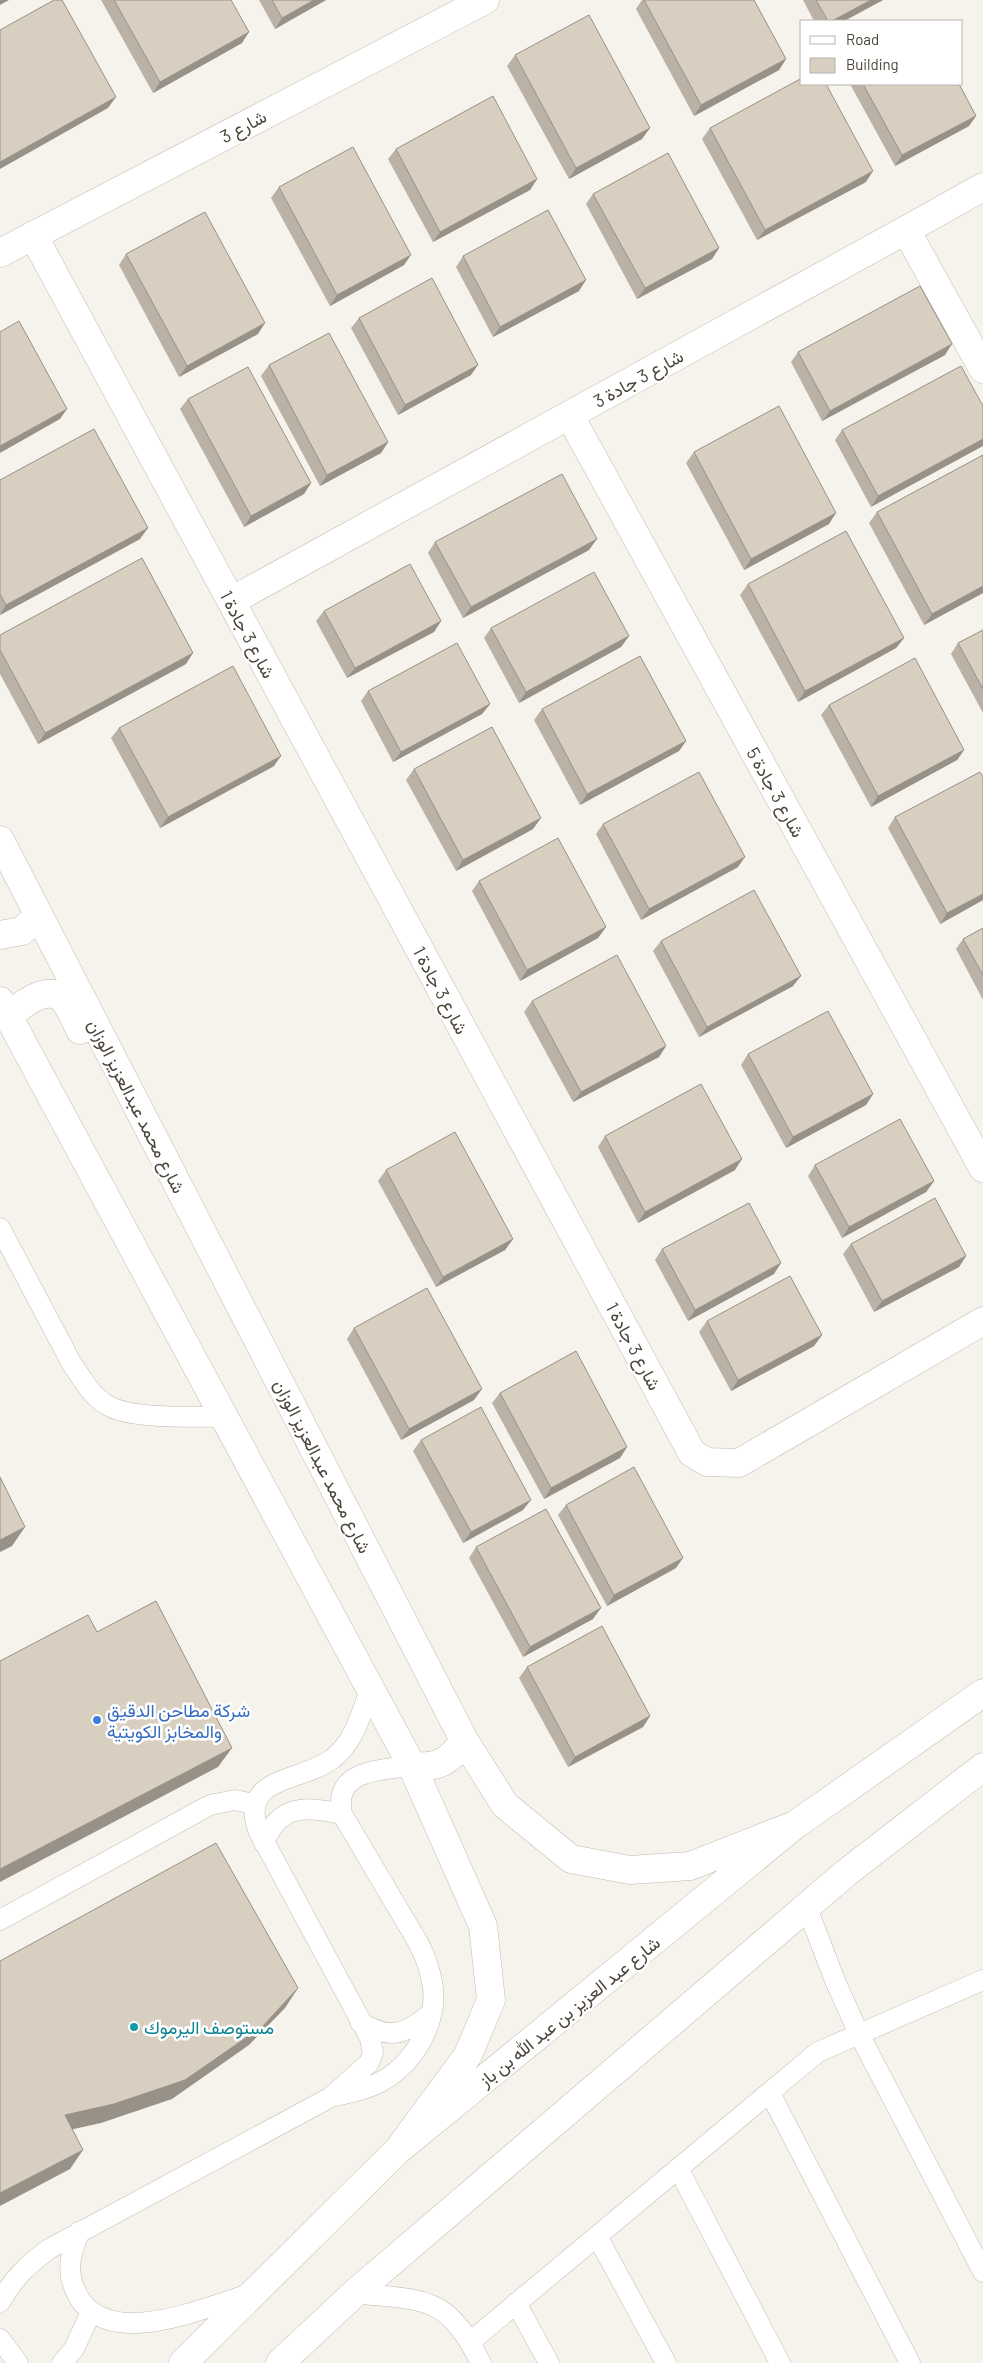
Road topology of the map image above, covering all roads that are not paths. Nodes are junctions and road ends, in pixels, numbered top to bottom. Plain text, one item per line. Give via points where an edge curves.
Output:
1 (485, 0) edge
2 (983, 188) edge
3 (906, 230) junction
4 (33, 235) junction
5 (0, 252) edge
6 (983, 369) edge
7 (570, 416) junction
8 (231, 602) junction
9 (0, 840) edge
10 (39, 915) junction
11 (0, 935) edge
12 (4, 1009) edge
13 (156, 1143) junction
14 (983, 1168) edge
15 (0, 1228) edge
16 (983, 1321) edge
17 (224, 1417) junction
18 (370, 1690) junction
19 (983, 1693) edge
20 (464, 1740) junction
21 (412, 1766) junction
22 (983, 1767) edge
23 (254, 1804) junction
24 (342, 1814) junction
25 (795, 1825) junction
26 (264, 1842) junction
27 (807, 1908) junction
28 (0, 1920) edge
29 (983, 1980) edge
30 (430, 2014) junction
31 (360, 2022) junction
32 (859, 2034) junction
33 (770, 2093) junction
34 (331, 2097) junction
35 (398, 2150) junction
36 (678, 2168) junction
37 (80, 2231) junction
38 (597, 2236) junction
39 (983, 2272) edge
40 (3, 2289) edge
41 (254, 2293) junction
42 (355, 2293) junction
43 (516, 2303) junction
44 (91, 2312) junction
45 (470, 2342) junction
46 (62, 2363) edge
47 (183, 2363) edge
48 (280, 2363) edge
49 (482, 2363) edge
50 (549, 2363) edge
51 (666, 2363) edge
52 (780, 2363) edge
53 (910, 2363) edge

1 - 4 street, شارع 3
2 - 3 street, شارع 3 جادة 3
3 - 6 street
3 - 7 street, شارع 3 جادة 3
4 - 5 street, شارع 3
4 - 8 street, شارع 3 جادة 1
7 - 8 street, شارع 3 جادة 3
7 - 14 street, شارع 3 جادة 5
8 - 16 street, شارع 3 جادة 1 via 692,1453 707,1462 739,1463
9 - 10 street, شارع محمد عبدالعزيز الوزان
10 - 11 street via 22,930
10 - 13 street, شارع محمد عبدالعزيز الوزان
12 - 13 street via 42,994 56,995 66,1003 131,1131
12 - 17 street
13 - 20 street, شارع محمد عبدالعزيز الوزان
15 - 17 lane via 72,1364 105,1404 126,1413
17 - 18 street
18 - 21 street
18 - 23 lane via 345,1748 331,1760 270,1787 258,1795
19 - 25 street, شارع عبد العزيز بن عبد الله بن باز
20 - 21 street via 455,1754 442,1763 428,1768
20 - 25 street, شارع محمد عبدالعزيز الوزان via 505,1805 571,1859 630,1870 690,1866
21 - 24 lane via 372,1772 352,1779 342,1796
21 - 35 street via 483,1926 492,2000 468,2056
22 - 27 street via 846,1873
23 - 26 lane via 253,1818
23 - 28 lane via 234,1800 210,1805
24 - 26 lane via 296,1810 275,1821
24 - 30 lane via 428,1963 433,1989
25 - 35 street, شارع عبد العزيز بن عبد الله بن باز
26 - 31 lane
27 - 32 lane
27 - 42 street
29 - 32 lane
30 - 31 lane via 406,2031 394,2034
30 - 34 lane via 412,2056 398,2070 364,2089
31 - 34 lane via 373,2053 370,2063
32 - 33 lane via 818,2052
32 - 39 lane
33 - 36 lane
33 - 53 lane
34 - 37 lane
35 - 41 street, شارع عبد العزيز بن عبد الله بن باز
36 - 38 lane
36 - 52 lane
37 - 40 lane via 33,2260
37 - 44 lane via 69,2267 78,2294
38 - 43 lane
38 - 51 lane
41 - 44 lane via 178,2316 133,2324 117,2323
41 - 47 street, شارع عبد العزيز بن عبد الله بن باز
42 - 45 lane via 421,2302 445,2313
42 - 48 street
43 - 45 lane
43 - 50 lane
44 - 46 lane via 74,2349
45 - 49 lane

